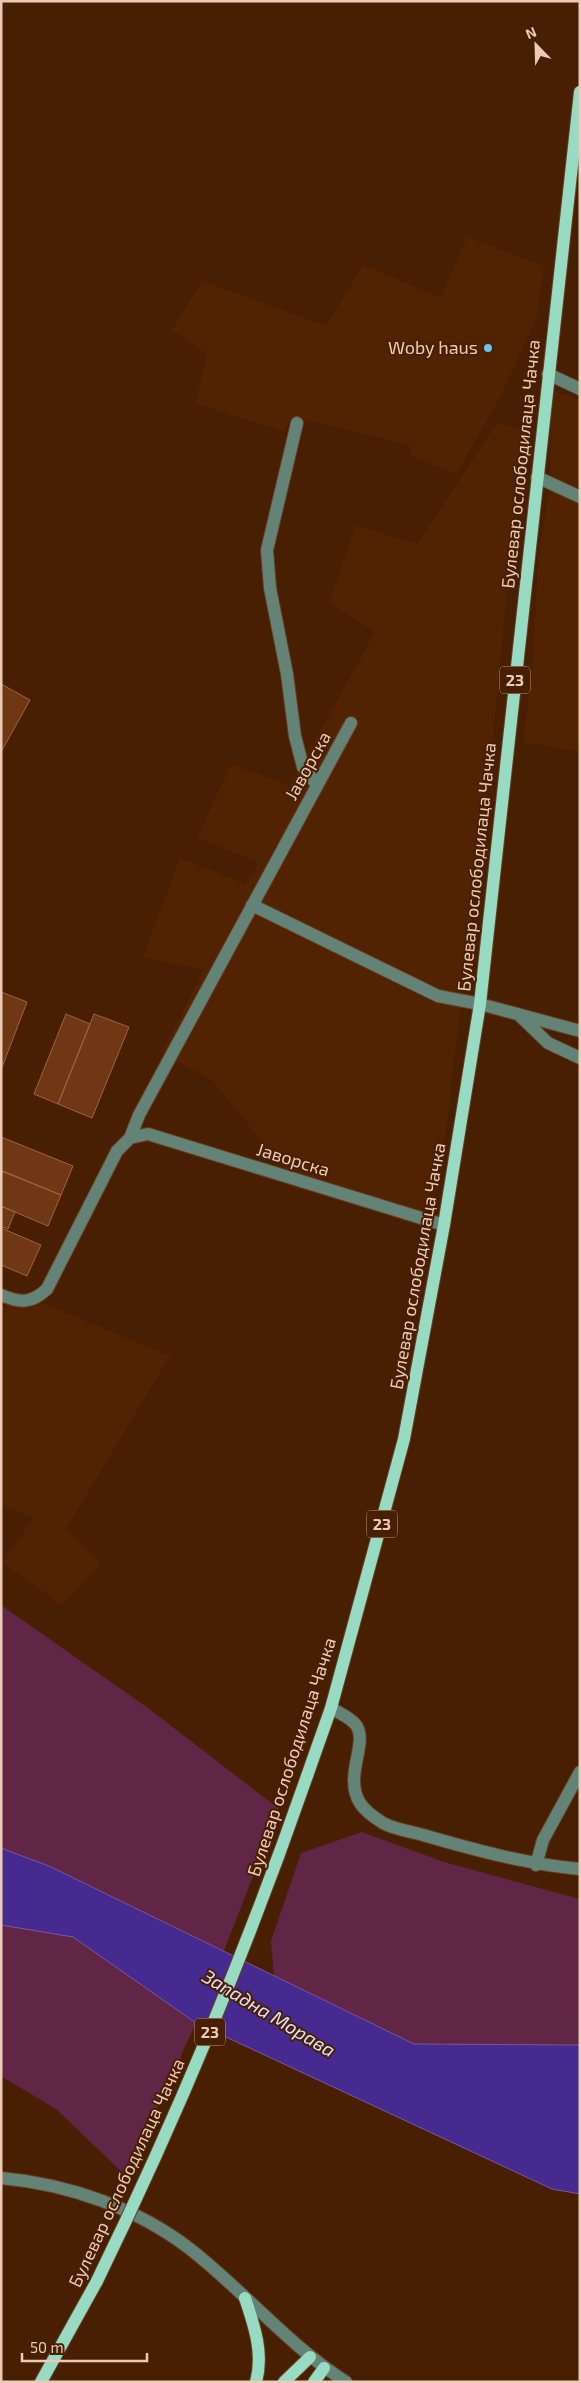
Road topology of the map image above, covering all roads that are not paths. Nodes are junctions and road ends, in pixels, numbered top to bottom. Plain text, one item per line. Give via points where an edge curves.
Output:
1 (580, 92) edge
2 (548, 374) junction
3 (580, 389) edge
4 (297, 423) dead end
5 (537, 477) junction
6 (580, 497) edge
7 (351, 723) dead end
8 (317, 786) junction
9 (252, 905) junction
10 (480, 1004) junction
11 (519, 1016) junction
12 (580, 1031) edge
13 (580, 1058) edge
14 (130, 1138) junction
15 (444, 1226) junction
16 (1, 1295) edge
17 (331, 1708) junction
18 (580, 1772) edge
19 (536, 1865) junction
20 (580, 1869) edge
21 (1, 2178) edge
22 (244, 2298) junction
23 (310, 2358) junction
24 (324, 2368) junction
25 (41, 2382) edge
26 (256, 2382) edge
27 (284, 2382) edge
28 (314, 2382) edge
29 (346, 2382) edge

1 - 2 main road, Булевар ослободилаца Чачка / 23
2 - 3 street
2 - 5 main road, Булевар ослободилаца Чачка / 23
4 - 8 street via 267,550 270,588 295,736 303,767
5 - 6 street
5 - 10 main road, Булевар ослободилаца Чачка / 23
7 - 8 street, Јаворска
8 - 9 street, Јаворска
9 - 10 street via 438,996
9 - 14 street, Јаворска
10 - 11 street
10 - 15 main road, Булевар ослободилаца Чачка / 23
11 - 12 street
11 - 13 street via 548,1043
14 - 15 street, Јаворска via 148,1134
14 - 16 street, Јаворска via 117,1151 47,1289 38,1298 18,1302
15 - 17 main road, Булевар ослободилаца Чачка / 23 via 404,1439
17 - 19 street via 350,1720 359,1731 354,1780 360,1802 374,1817 403,1830
17 - 25 main road, Булевар ослободилаца Чачка / 23, bridge via 210,2034 97,2281
18 - 19 street via 543,1840
19 - 20 street
21 - 22 street via 50,2184 110,2204 155,2225 196,2254
22 - 23 street
22 - 26 main road via 257,2340 259,2362
23 - 24 street
23 - 27 main road
24 - 28 main road
24 - 29 street

